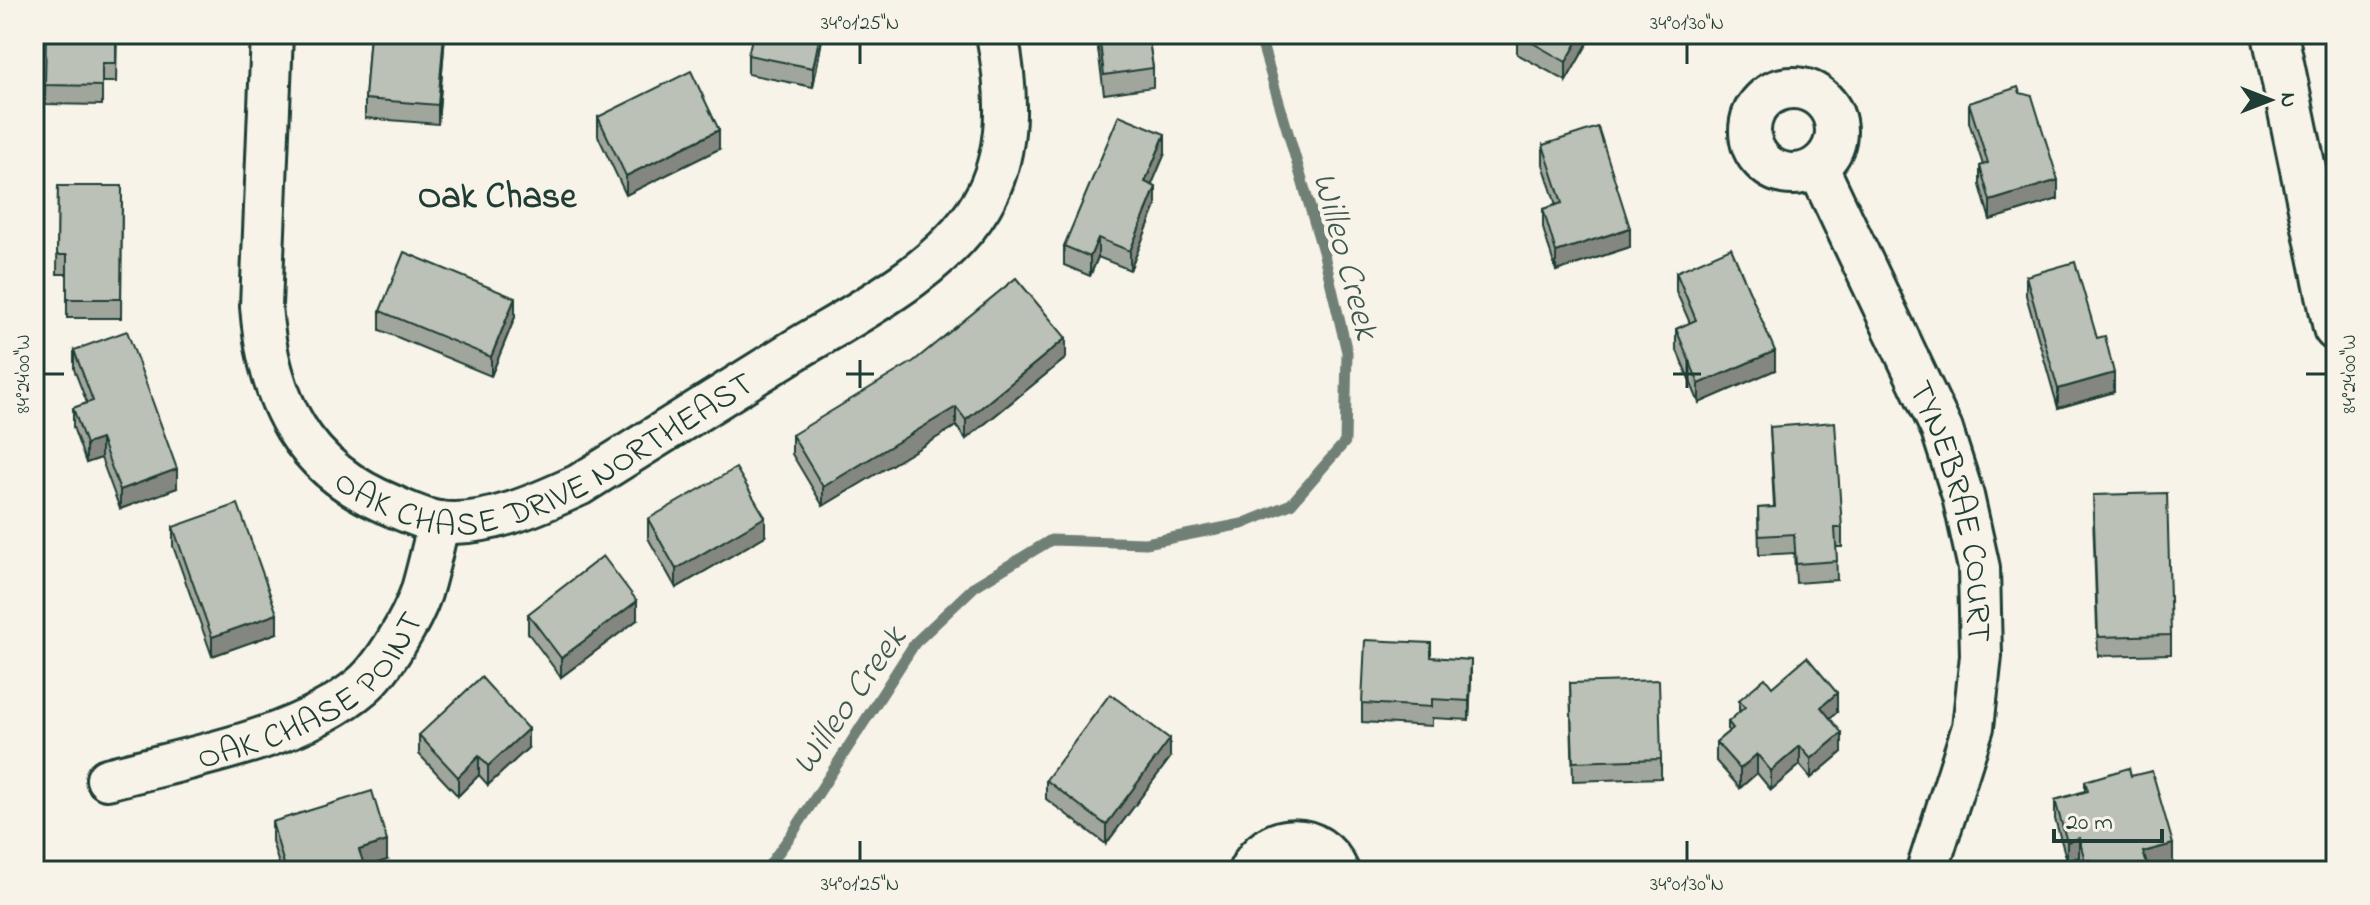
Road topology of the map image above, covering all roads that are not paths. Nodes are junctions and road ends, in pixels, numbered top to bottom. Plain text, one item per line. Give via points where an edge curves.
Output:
1 (272, 34) edge
2 (997, 34) edge
3 (2278, 47) edge
4 (1818, 168) dead end
5 (2336, 328) edge
6 (439, 522) junction
7 (107, 779) dead end
8 (1249, 871) edge
9 (1338, 871) edge
10 (1927, 871) edge

1 - 6 street, OAK CHASE DRIVE NORTHEAST via 261,306 273,381 289,421 339,476 369,497
2 - 6 street, OAK CHASE DRIVE NORTHEAST via 1006,119 997,168 981,205 948,246 898,286 579,485 532,507 484,519
3 - 5 main road
4 - 10 street, TYNEBRAE COURT via 1942,430 1979,568 1981,656 1973,727
6 - 7 street, OAK CHASE POINT via 420,595 398,640 364,684 327,710 273,735
8 - 9 street via 1265,848 1296,839 1324,850

